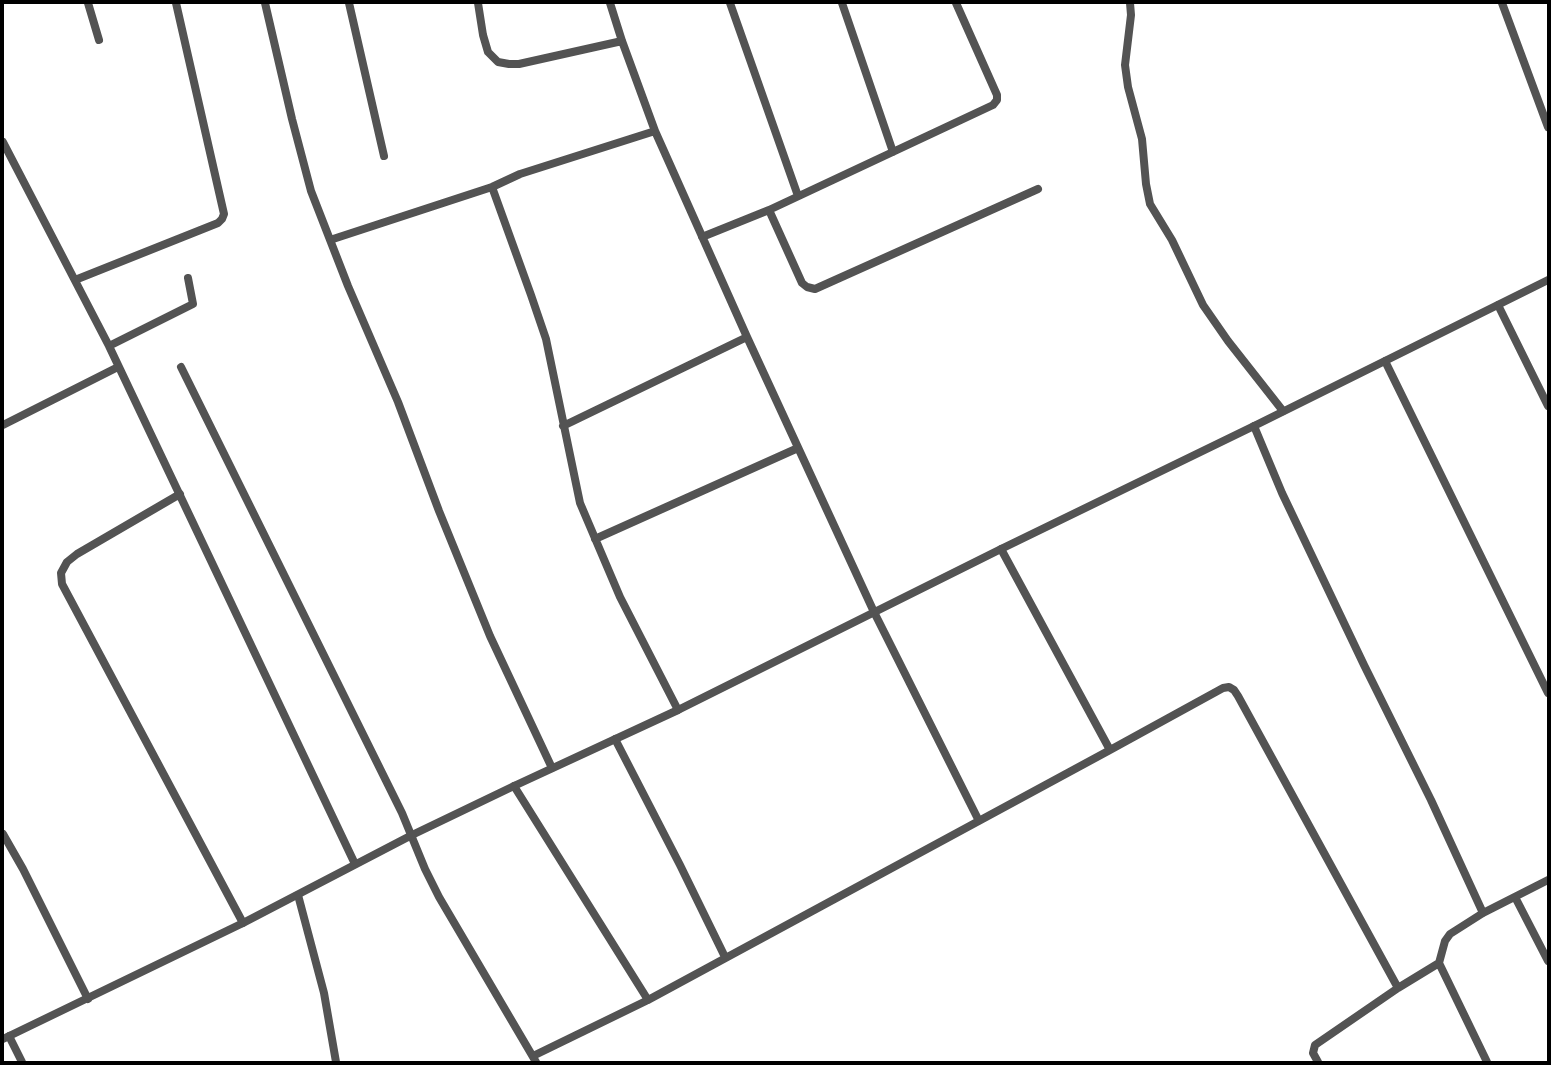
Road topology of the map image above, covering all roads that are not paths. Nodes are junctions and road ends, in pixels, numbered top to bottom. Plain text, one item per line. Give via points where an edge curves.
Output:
1 (88, 3) edge
2 (176, 3) edge
3 (265, 3) edge
4 (349, 3) edge
5 (478, 3) edge
6 (610, 3) edge
7 (730, 3) edge
8 (842, 3) edge
9 (956, 3) edge
10 (1130, 3) edge
11 (1502, 3) edge
12 (99, 40) dead end
13 (622, 40) junction
14 (1548, 126) edge
15 (654, 131) junction
16 (3, 142) edge
17 (893, 152) junction
18 (384, 156) dead end
19 (492, 186) junction
20 (1038, 189) dead end
21 (798, 196) junction
22 (770, 210) junction
23 (702, 237) junction
24 (330, 240) junction
25 (188, 278) dead end
26 (75, 280) junction
27 (1548, 280) edge
28 (1498, 305) junction
29 (747, 337) junction
30 (109, 346) junction
31 (1385, 361) junction
32 (118, 367) junction
33 (181, 367) dead end
34 (1548, 406) edge
35 (1283, 411) junction
36 (3, 425) edge
37 (563, 426) junction
38 (1254, 426) junction
39 (798, 448) junction
40 (180, 494) junction
41 (595, 539) junction
42 (1002, 548) junction
43 (874, 612) junction
44 (1548, 693) edge
45 (678, 710) junction
46 (615, 739) junction
47 (1110, 750) junction
48 (552, 768) junction
49 (514, 786) junction
50 (979, 821) junction
51 (3, 834) edge
52 (412, 836) junction
53 (355, 864) junction
54 (1548, 880) edge
55 (298, 895) junction
56 (1515, 897) junction
57 (1483, 913) junction
58 (243, 923) junction
59 (725, 957) junction
60 (1548, 961) edge
61 (1439, 963) junction
62 (1398, 988) junction
63 (88, 999) junction
64 (648, 1000) junction
65 (6, 1038) edge
66 (534, 1059) edge
67 (22, 1062) edge
68 (336, 1062) edge
69 (1318, 1062) edge
70 (1487, 1062) edge

1 - 12 street
2 - 26 street via 224,214 218,223
3 - 24 street via 292,119 312,191
4 - 18 street
5 - 13 street via 488,52 498,62 519,64
6 - 13 street
7 - 21 street
8 - 17 street
9 - 17 street via 997,100 993,105
10 - 35 street via 1125,65 1128,87 1142,139 1150,204 1172,240 1203,304 1228,341
11 - 14 street
13 - 15 street
15 - 19 street via 520,174
15 - 23 street
16 - 26 street
17 - 21 street
19 - 24 street
19 - 37 street via 546,339
20 - 22 street via 815,289 802,283
21 - 22 street
22 - 23 street
23 - 29 street
24 - 48 street via 398,402 490,636
25 - 30 street via 193,304
26 - 30 street
27 - 28 street
28 - 31 street
28 - 34 street
29 - 37 street
29 - 39 street
30 - 32 street
31 - 35 street
31 - 44 street
32 - 36 street
32 - 40 street
33 - 52 street
35 - 38 street
37 - 41 street via 580,503
38 - 42 street
38 - 57 street via 1282,492
39 - 41 street
39 - 43 street
40 - 53 street
40 - 58 street via 77,554 67,562 61,573 62,584
41 - 45 street via 620,597
42 - 43 street
42 - 47 street
43 - 45 street
43 - 50 street
45 - 46 street
46 - 48 street
46 - 59 street
47 - 50 street
47 - 62 street via 1223,688 1229,687 1234,690
48 - 49 street
49 - 52 street
49 - 64 street
50 - 59 street
51 - 63 street
52 - 53 street
52 - 66 street via 439,897
53 - 55 street
54 - 56 street
55 - 58 street
55 - 68 street via 324,993
56 - 57 street
56 - 60 street
57 - 61 street via 1450,934
58 - 63 street
59 - 64 street
61 - 62 street
61 - 70 street
62 - 69 street via 1315,1045 1313,1053
63 - 65 street
64 - 66 street
65 - 67 street

